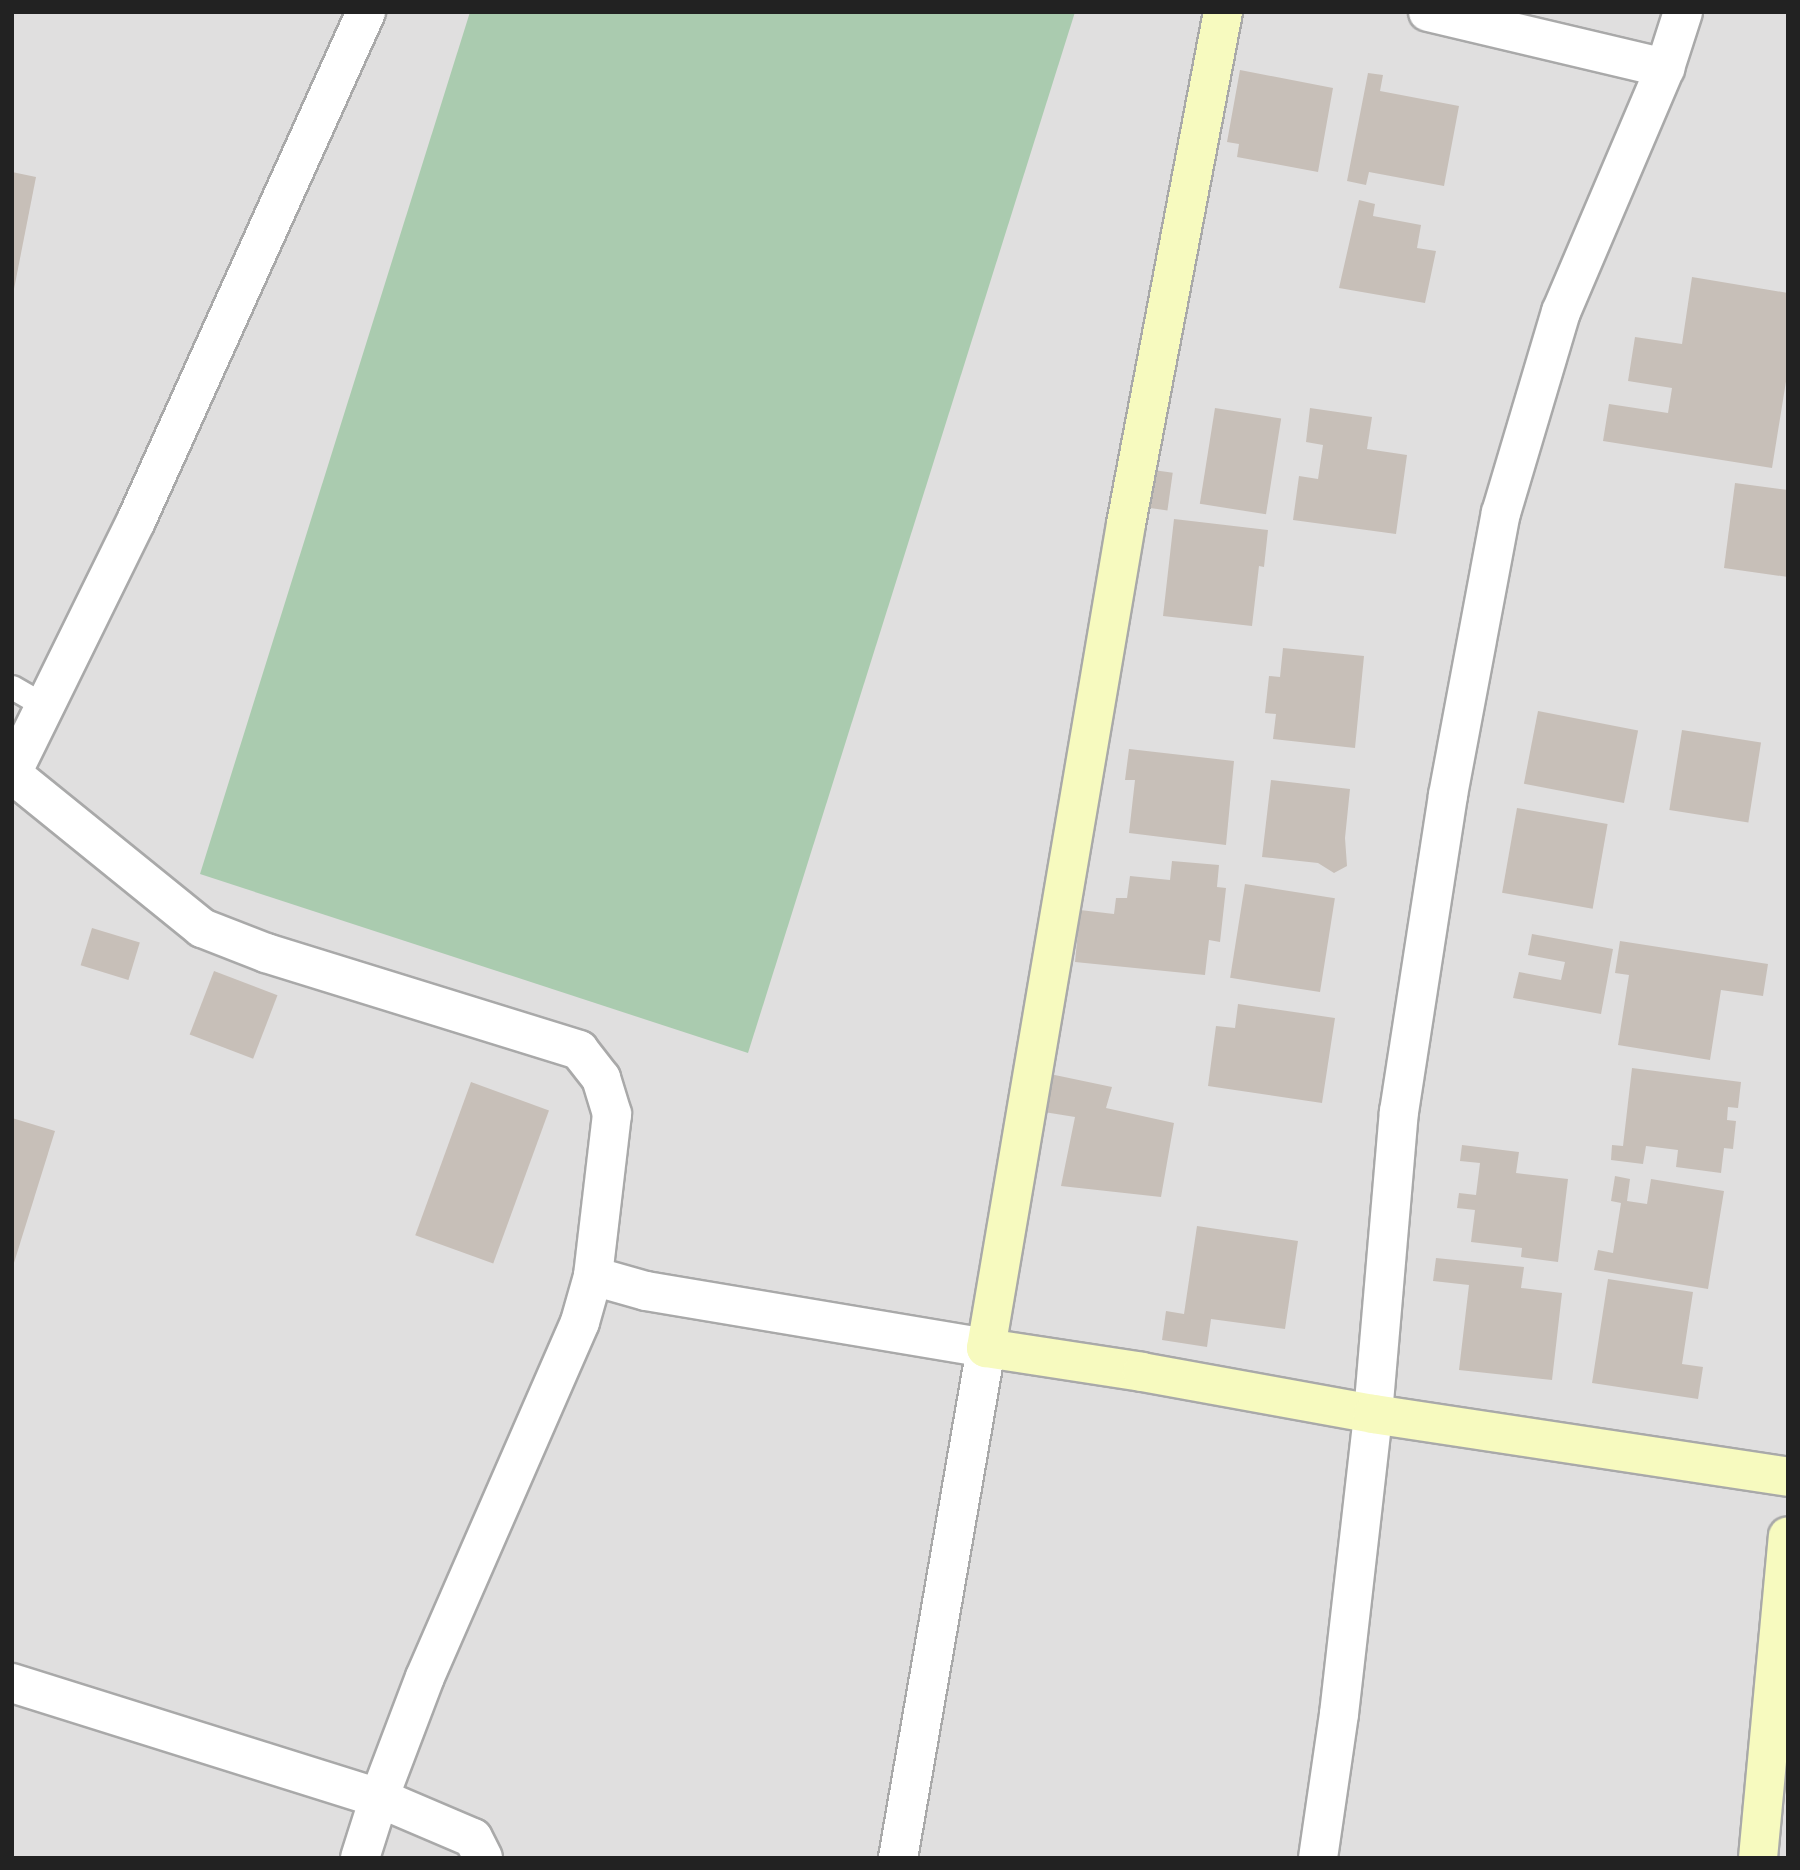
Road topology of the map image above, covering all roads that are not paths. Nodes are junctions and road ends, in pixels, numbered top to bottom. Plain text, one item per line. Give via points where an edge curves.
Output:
1 (366, 12) edge
2 (1223, 12) edge
3 (1428, 12) edge
4 (1683, 12) edge
5 (1665, 68) junction
6 (12, 687) edge
7 (45, 706) junction
8 (12, 773) edge
9 (593, 1276) junction
10 (986, 1348) junction
11 (1373, 1414) junction
12 (1788, 1477) edge
13 (1788, 1536) edge
14 (12, 1683) edge
15 (379, 1798) junction
16 (360, 1858) edge
17 (483, 1858) edge
18 (898, 1858) edge
19 (1318, 1858) edge
20 (1758, 1858) edge

1 - 7 street via 136,521
2 - 10 street via 1124,537
3 - 5 street
4 - 5 street
5 - 11 street via 1561,312 1501,513 1448,795 1399,1112
6 - 7 lane
7 - 8 street
8 - 9 street via 202,928 266,953 579,1049 601,1078 612,1114
9 - 10 street via 646,1291
9 - 15 street via 580,1322 425,1677
10 - 11 street via 1142,1371
10 - 18 street
11 - 12 street
11 - 19 street
13 - 20 street
14 - 15 street
15 - 16 street
15 - 17 street via 473,1838

